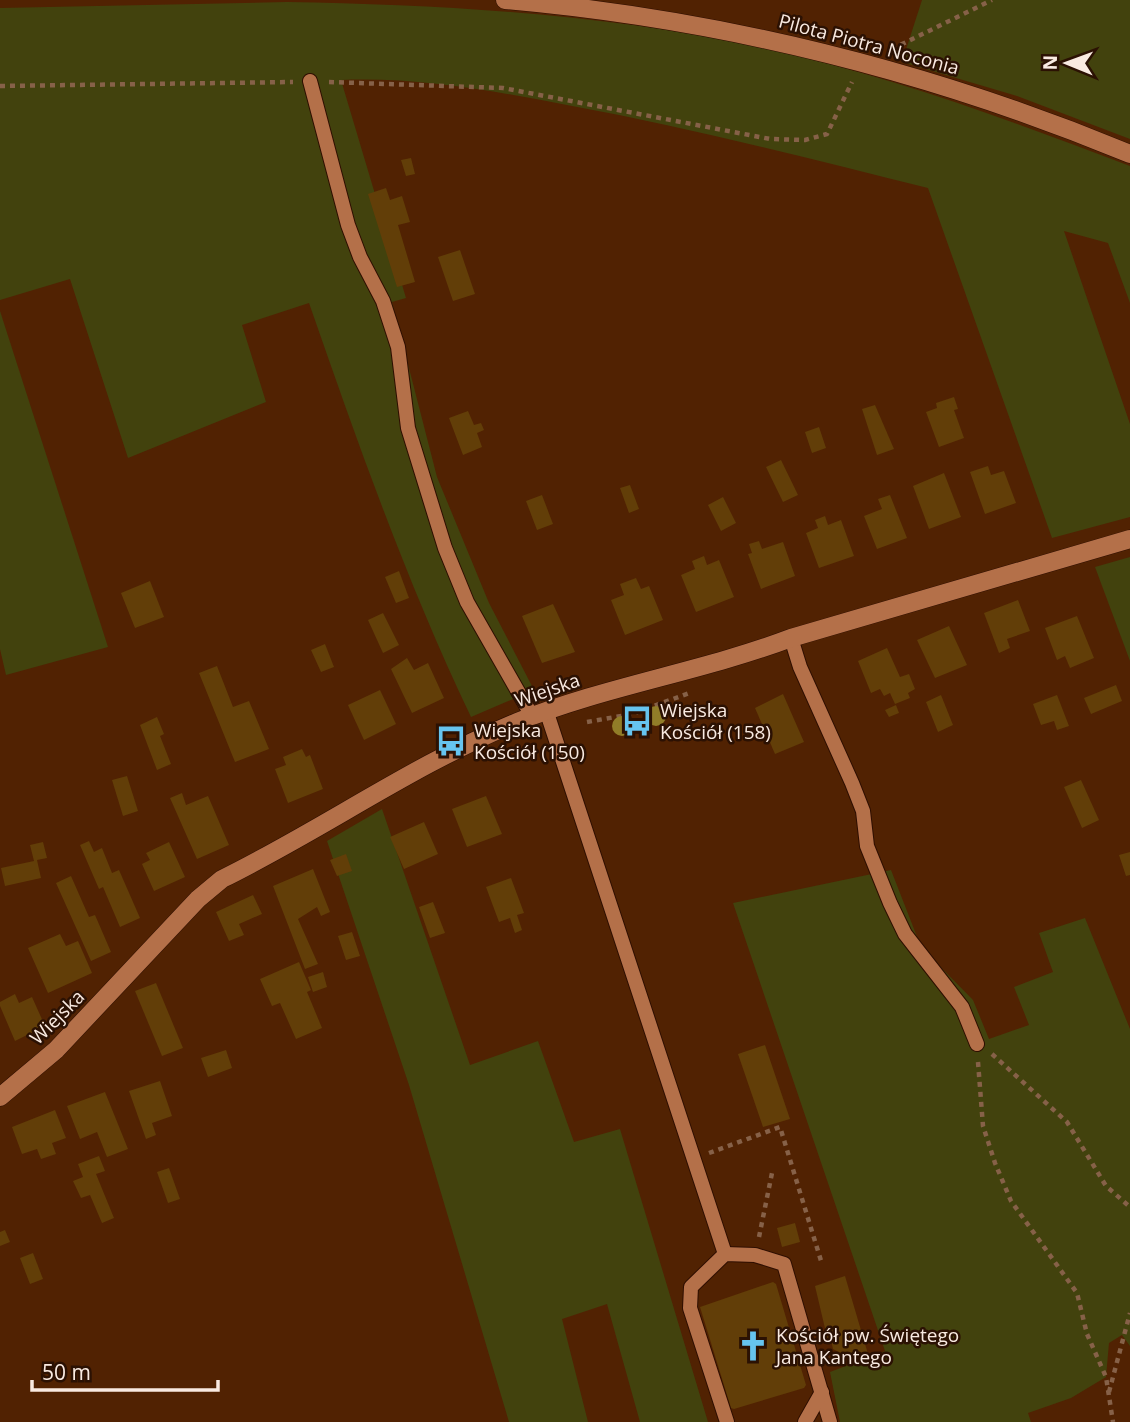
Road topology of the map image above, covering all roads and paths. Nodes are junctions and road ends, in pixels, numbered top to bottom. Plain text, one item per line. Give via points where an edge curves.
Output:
1 (505, 0) edge
2 (992, 0) edge
3 (863, 62) junction
4 (310, 81) junction
5 (0, 86) edge
6 (1130, 154) edge
7 (1130, 539) edge
8 (791, 638) junction
9 (539, 713) junction
10 (977, 1044) junction
11 (0, 1097) edge
12 (693, 1158) junction
13 (772, 1173) dead end
14 (1130, 1207) edge
15 (725, 1254) junction
16 (755, 1255) junction
17 (822, 1264) dead end
18 (1130, 1313) edge
19 (822, 1392) junction
20 (1108, 1396) junction
21 (727, 1422) edge
22 (805, 1422) edge
23 (830, 1422) edge
24 (1113, 1422) edge

1 - 3 street, Pilota Piotra Noconia via 696,25 780,40
2 - 3 path
3 - 4 path via 827,134 806,140 770,139 503,88
3 - 6 street, Pilota Piotra Noconia via 964,91
4 - 5 path
4 - 9 lane via 348,225 383,301 398,347 408,428 445,548 467,602
7 - 8 street, Wiejska
8 - 9 street, Wiejska
8 - 10 lane via 863,811 867,846 890,903 905,934 962,1007
9 - 11 street, Wiejska via 466,744 222,879 56,1050
9 - 12 lane
10 - 14 path via 1067,1122 1106,1186
10 - 20 path via 982,1126 995,1163 1011,1201 1077,1293
12 - 15 lane
12 - 17 path via 780,1126
13 - 16 path
15 - 16 lane
15 - 21 lane via 691,1287 690,1308
16 - 19 lane via 784,1264
18 - 20 path
19 - 22 lane
19 - 23 lane
20 - 24 path

